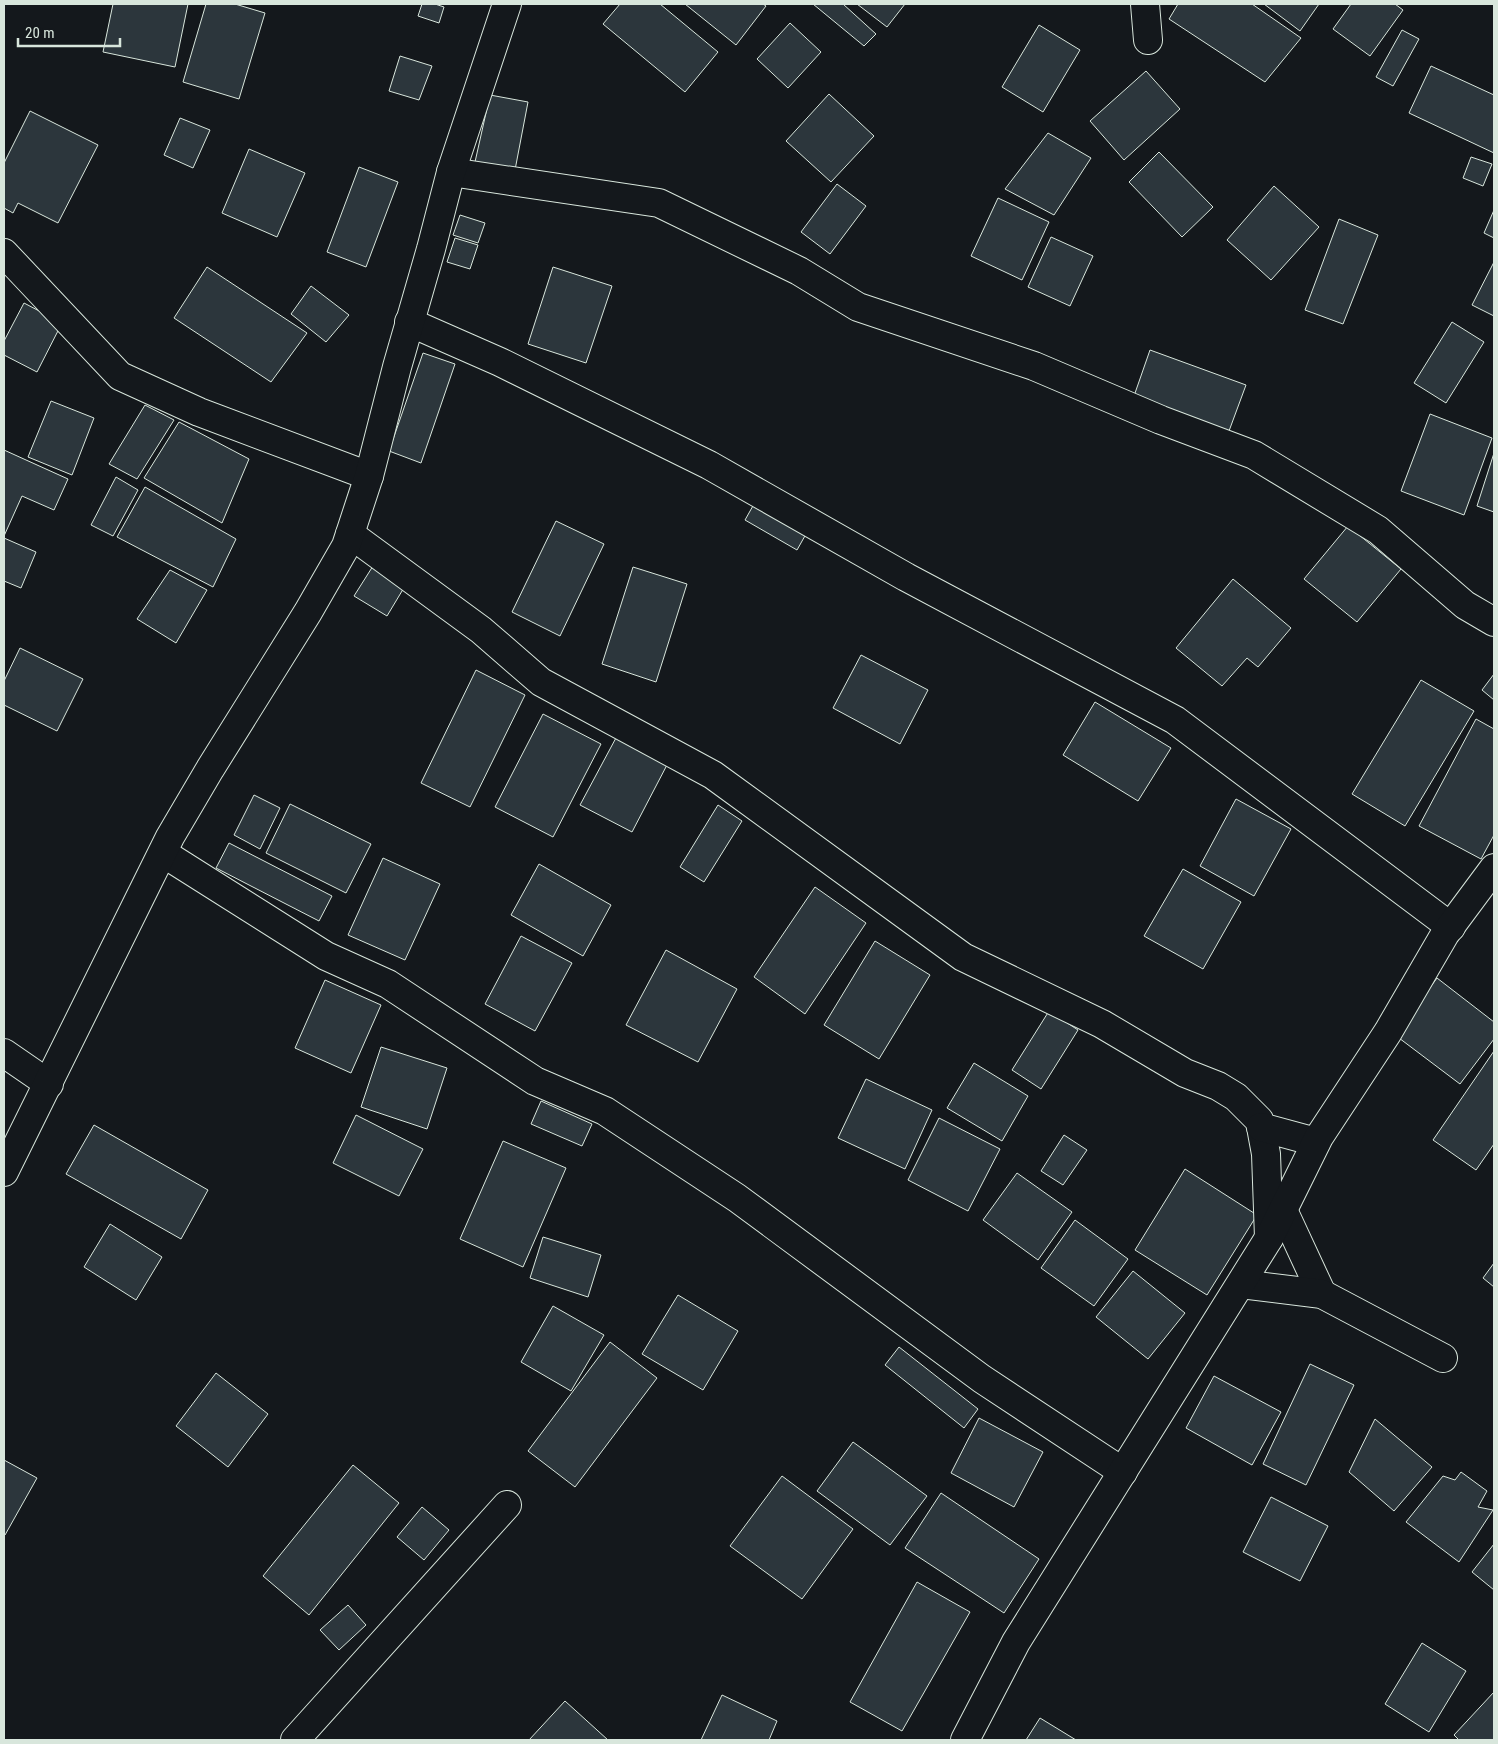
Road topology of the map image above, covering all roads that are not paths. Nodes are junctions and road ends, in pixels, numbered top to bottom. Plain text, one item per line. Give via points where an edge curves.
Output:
1 (507, 4) edge
2 (1145, 4) edge
3 (1148, 40) dead end
4 (451, 172) junction
5 (4, 253) edge
6 (409, 322) junction
7 (369, 476) junction
8 (350, 534) junction
9 (1494, 622) edge
10 (163, 853) junction
11 (1494, 868) edge
12 (1450, 926) junction
13 (4, 1053) edge
14 (49, 1084) junction
15 (1261, 1127) junction
16 (1316, 1142) junction
17 (4, 1172) edge
18 (1283, 1210) junction
19 (1269, 1238) junction
20 (1241, 1284) junction
21 (1322, 1294) junction
22 (1443, 1358) dead end
23 (1123, 1472) junction
24 (507, 1505) dead end
25 (296, 1740) edge
26 (965, 1740) edge

1 - 4 street
2 - 3 street
4 - 6 street
4 - 9 street via 659,203 799,271 858,307 1034,366 1160,420 1254,455 1378,530 1465,606
5 - 7 street via 120,376 199,412
6 - 7 street
6 - 12 street via 500,362 709,465 906,577 1175,720
7 - 8 street
8 - 10 street via 308,612 210,769
8 - 15 street via 482,630 541,682 714,775 963,957 1102,1024 1185,1073 1218,1086 1242,1103 1259,1120
10 - 14 street
10 - 23 street via 326,956 388,984 535,1081 605,1111 737,1198 982,1379
11 - 12 street
12 - 16 street via 1388,1032
13 - 14 street
14 - 17 street
15 - 16 street
15 - 19 street via 1266,1154
16 - 18 street
18 - 19 street
18 - 21 street
19 - 20 street
20 - 21 street
20 - 23 street
21 - 22 street
23 - 26 street via 1016,1642
24 - 25 street

